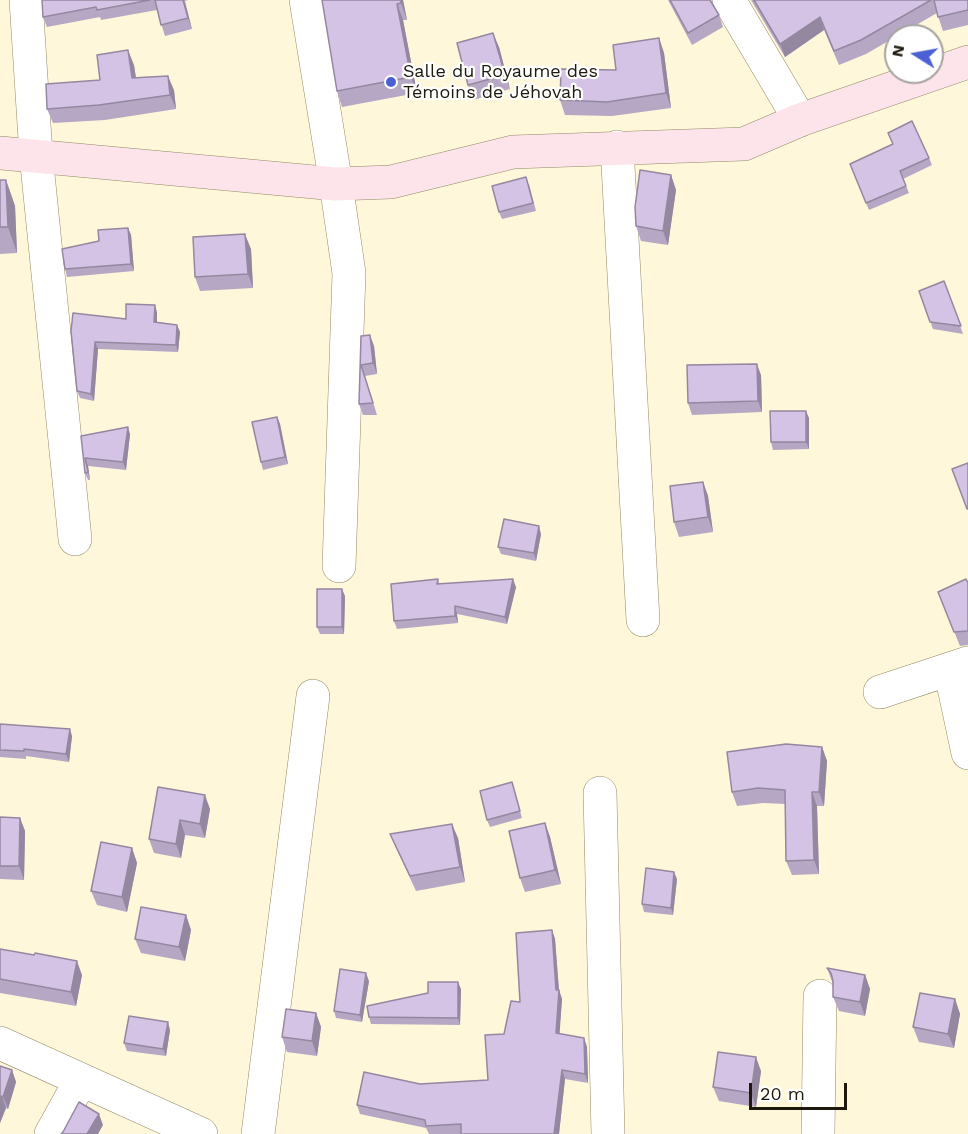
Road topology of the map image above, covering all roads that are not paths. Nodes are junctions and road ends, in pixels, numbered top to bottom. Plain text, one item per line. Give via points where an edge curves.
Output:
1 (26, 0) edge
2 (306, 0) edge
3 (729, 0) edge
4 (968, 62) edge
5 (800, 120) junction
6 (617, 147) junction
7 (0, 153) edge
8 (36, 155) junction
9 (336, 184) junction
10 (75, 539) dead end
11 (339, 566) dead end
12 (643, 620) dead end
13 (959, 666) edge
14 (880, 692) dead end
15 (313, 696) dead end
16 (968, 753) edge
17 (600, 793) dead end
18 (820, 996) dead end
19 (0, 1043) edge
20 (81, 1080) junction
21 (51, 1134) edge
22 (201, 1134) edge
23 (258, 1134) edge
24 (608, 1134) edge
25 (818, 1134) edge

1 - 8 street
2 - 9 street
3 - 5 street
4 - 5 street
5 - 6 street via 744,144
6 - 9 street via 513,152 391,182
6 - 12 street
7 - 8 street
8 - 9 street
8 - 10 street
9 - 11 street via 349,273
13 - 14 street
13 - 16 street
15 - 23 street
17 - 24 street
18 - 25 street
19 - 20 street
20 - 21 street
20 - 22 street

